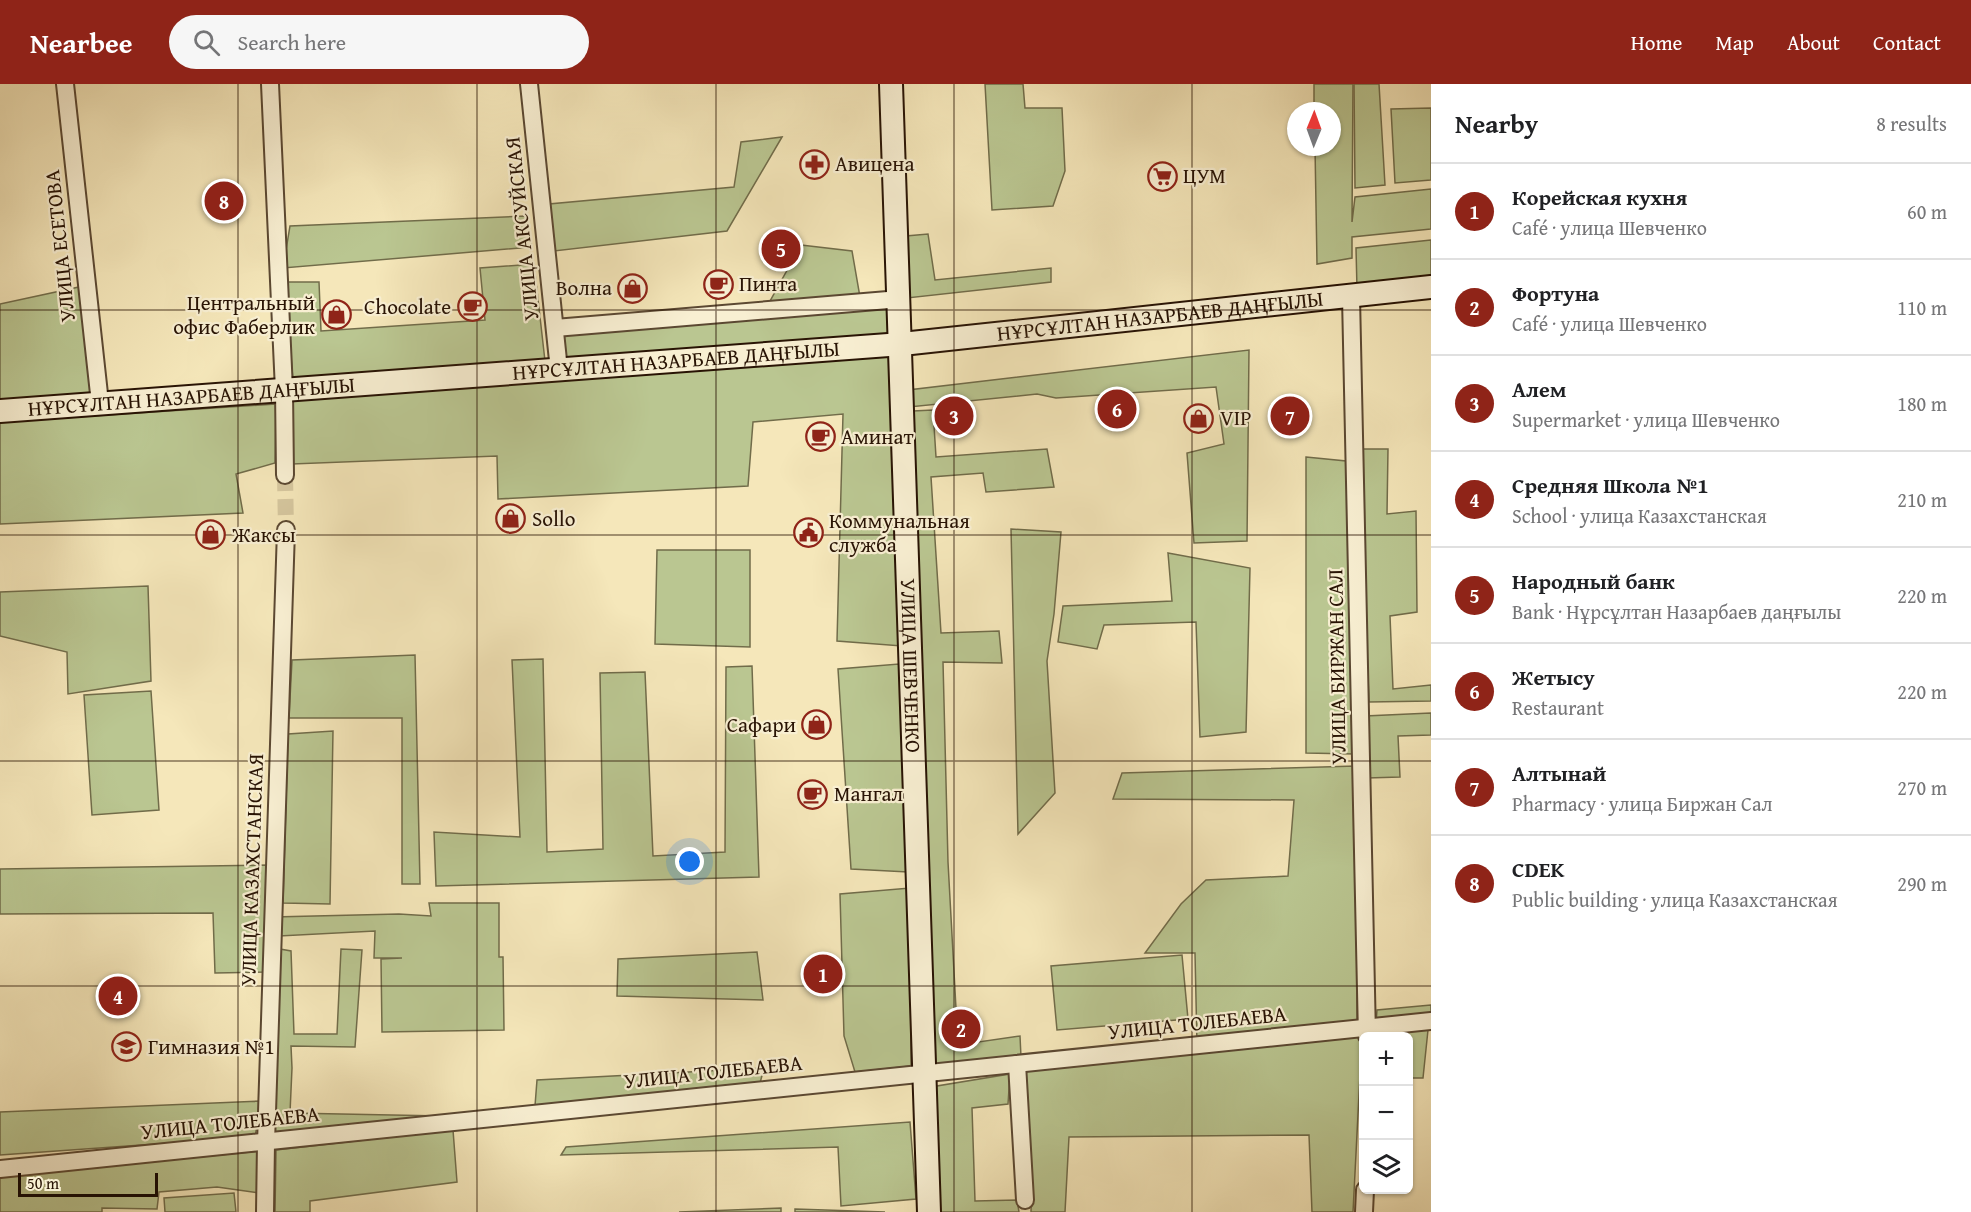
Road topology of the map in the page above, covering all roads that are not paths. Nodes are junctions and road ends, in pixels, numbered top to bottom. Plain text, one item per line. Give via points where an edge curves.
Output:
1 (65, 84) edge
2 (270, 84) edge
3 (530, 84) edge
4 (891, 84) edge
5 (1431, 287) edge
6 (1351, 297) junction
7 (900, 298) junction
8 (555, 328) junction
9 (902, 344) junction
10 (559, 370) junction
11 (284, 390) junction
12 (100, 403) junction
13 (0, 411) edge
14 (285, 475) tunnel mouth
15 (286, 530) tunnel mouth
16 (1431, 1021) edge
17 (1367, 1032) edge
18 (1359, 1033) edge
19 (1017, 1064) junction
20 (923, 1074) junction
21 (266, 1143) junction
22 (0, 1169) edge
23 (1365, 1194) edge
24 (1025, 1200) dead end
25 (265, 1212) edge
26 (929, 1212) edge
27 (1364, 1212) edge

1 - 12 street, УЛИЦА ЕСЕТОВА
2 - 11 street
3 - 8 street, УЛИЦА АКСУЙСКАЯ
4 - 7 main road, УЛИЦА ШЕВЧЕНКО
5 - 6 main road, НҰРСҰЛТАН НАЗАРБАЕВ ДАҢҒЫЛЫ
6 - 9 main road, НҰРСҰЛТАН НАЗАРБАЕВ ДАҢҒЫЛЫ
6 - 17 street, УЛИЦА БИРЖАН САЛ
7 - 8 street
7 - 9 main road, УЛИЦА ШЕВЧЕНКО
8 - 10 street, УЛИЦА АКСУЙСКАЯ
9 - 10 main road, НҰРСҰЛТАН НАЗАРБАЕВ ДАҢҒЫЛЫ
9 - 20 main road, УЛИЦА ШЕВЧЕНКО
10 - 11 main road, НҰРСҰЛТАН НАЗАРБАЕВ ДАҢҒЫЛЫ
11 - 12 main road, НҰРСҰЛТАН НАЗАРБАЕВ ДАҢҒЫЛЫ
11 - 14 street
12 - 13 main road, НҰРСҰЛТАН НАЗАРБАЕВ ДАҢҒЫЛЫ
15 - 21 street, УЛИЦА КАЗАХСТАНСКАЯ
16 - 17 street, УЛИЦА ТОЛЕБАЕВА
18 - 19 street, УЛИЦА ТОЛЕБАЕВА
19 - 20 street, УЛИЦА ТОЛЕБАЕВА
19 - 24 street
20 - 21 street, УЛИЦА ТОЛЕБАЕВА
20 - 26 main road, УЛИЦА ШЕВЧЕНКО
21 - 22 street, УЛИЦА ТОЛЕБАЕВА
21 - 25 street, УЛИЦА КАЗАХСТАНСКАЯ
23 - 27 street

